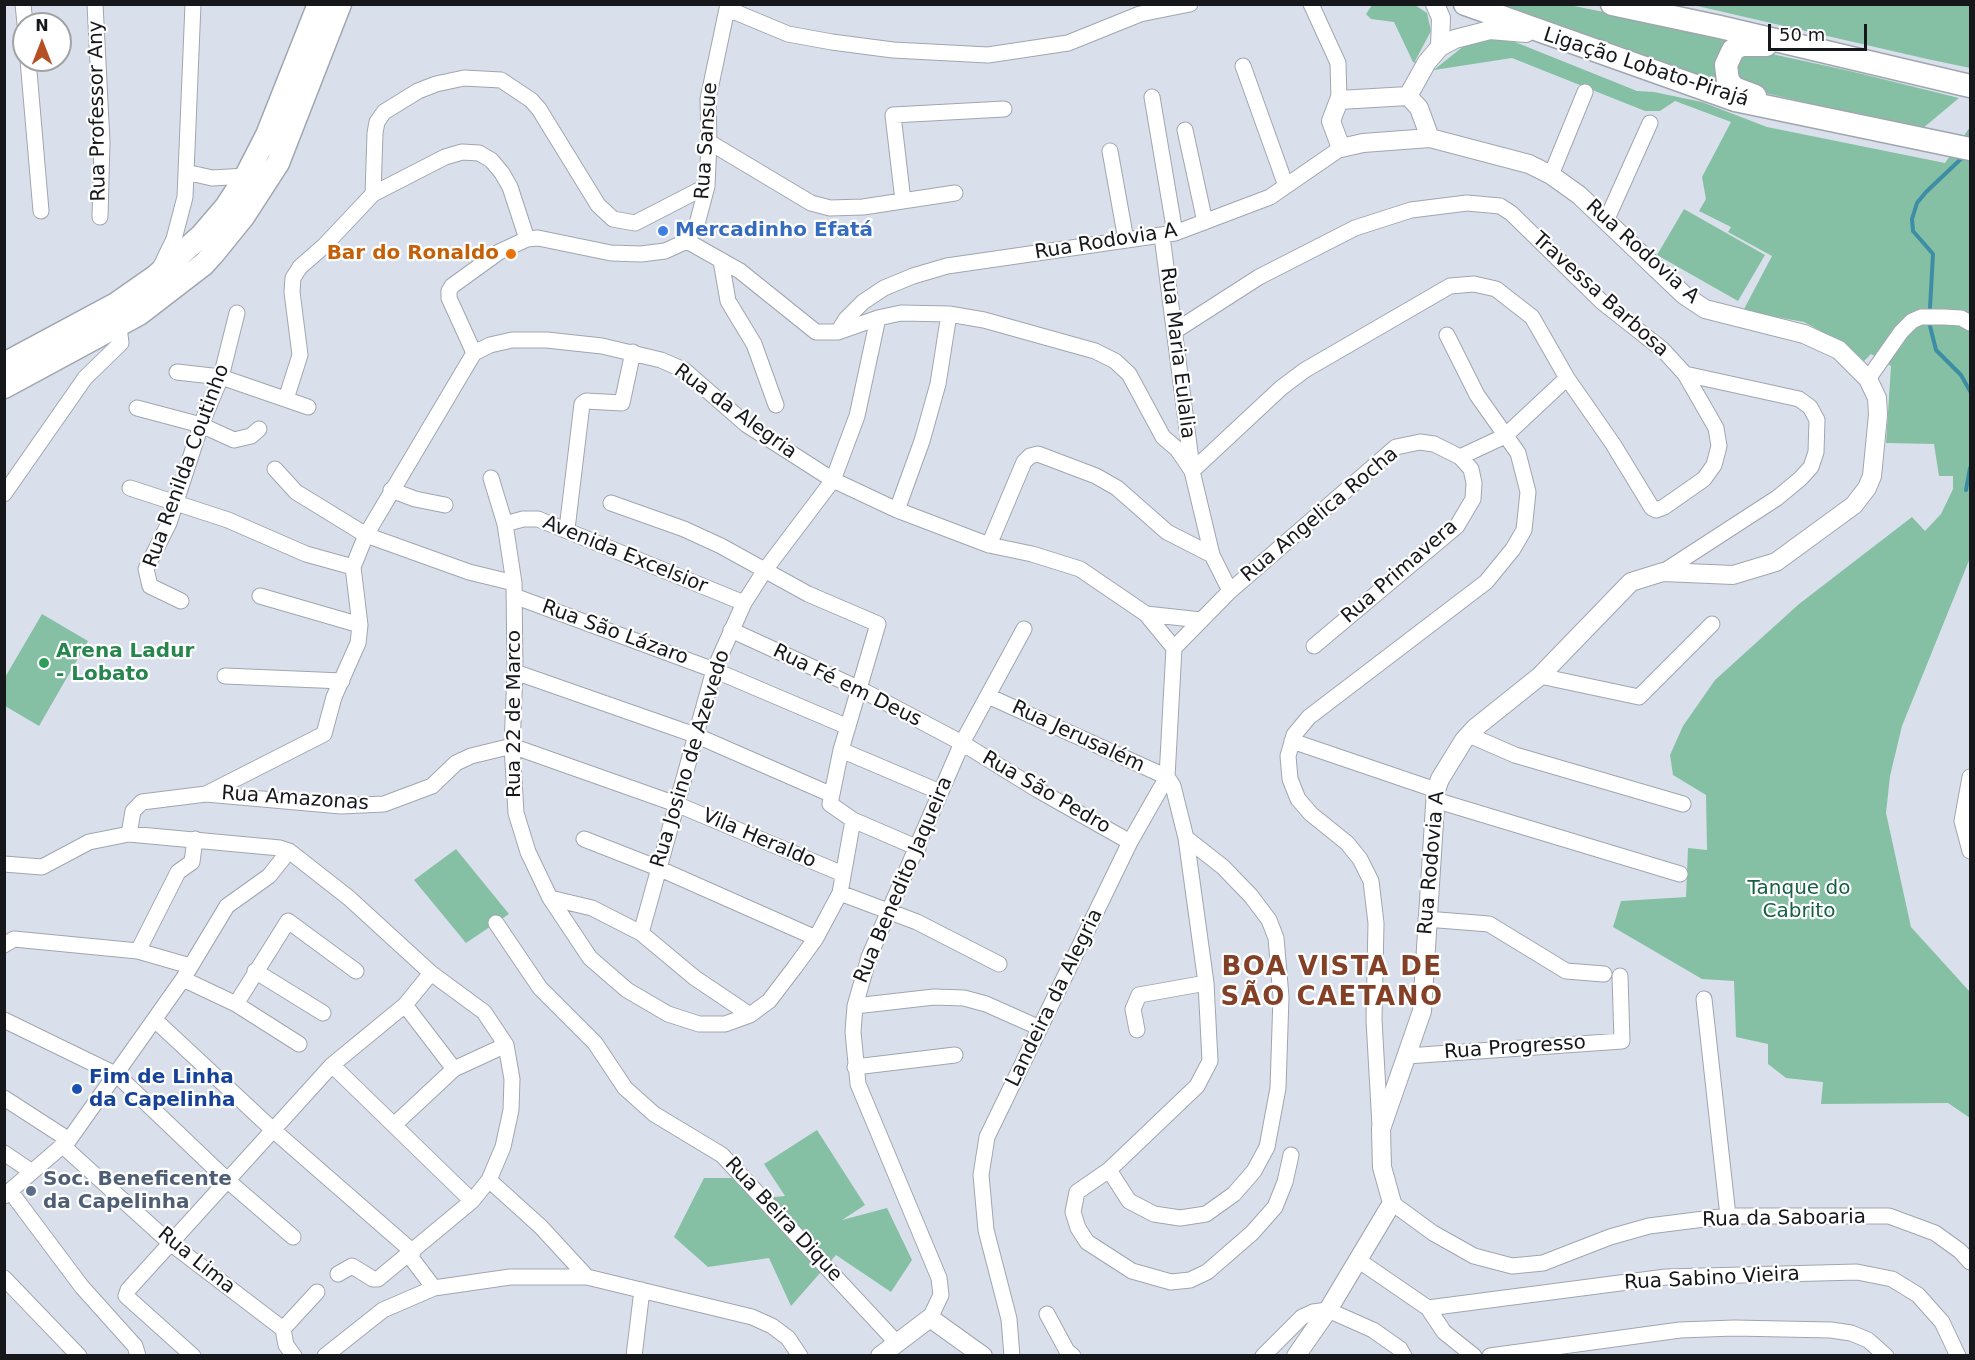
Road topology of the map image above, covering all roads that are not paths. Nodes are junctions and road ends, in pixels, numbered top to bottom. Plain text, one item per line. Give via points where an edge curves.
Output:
1 (95, 4) edge
2 (193, 4) edge
3 (319, 4) edge
4 (340, 4) edge
5 (1190, 4) edge
6 (1311, 4) edge
7 (1434, 4) edge
8 (1466, 4) edge
9 (1612, 4) edge
10 (728, 7) edge
11 (1557, 39) junction
12 (1440, 47) junction
13 (1805, 47) junction
14 (1243, 66) dead end
15 (29, 72) edge
16 (1971, 86) edge
17 (1585, 92) dead end
18 (1408, 96) junction
19 (1152, 97) dead end
20 (1339, 100) junction
21 (1004, 109) dead end
22 (1828, 118) junction
23 (1650, 123) dead end
24 (1185, 130) dead end
25 (1430, 138) junction
26 (710, 142) junction
27 (1341, 148) junction
28 (1971, 149) edge
29 (1110, 152) dead end
30 (186, 172) junction
31 (1551, 175) junction
32 (246, 176) junction
33 (707, 186) junction
34 (1286, 186) junction
35 (956, 193) dead end
36 (373, 194) junction
37 (903, 201) junction
38 (41, 211) dead end
39 (100, 217) dead end
40 (1606, 221) junction
41 (1204, 222) junction
42 (1168, 234) junction
43 (527, 239) junction
44 (1126, 240) junction
45 (687, 241) junction
46 (721, 261) junction
47 (156, 276) junction
48 (237, 313) dead end
49 (949, 314) junction
50 (878, 318) junction
51 (1971, 323) edge
52 (1175, 331) junction
53 (838, 332) junction
54 (120, 335) junction
55 (1447, 335) dead end
56 (633, 352) junction
57 (474, 353) junction
58 (4, 364) edge
59 (177, 372) dead end
60 (1685, 374) junction
61 (221, 377) junction
62 (1568, 378) junction
63 (1868, 379) junction
64 (4, 387) edge
65 (286, 399) junction
66 (776, 405) dead end
67 (308, 407) dead end
68 (137, 408) dead end
69 (201, 425) junction
70 (259, 429) dead end
71 (1505, 436) junction
72 (1460, 457) junction
73 (275, 470) dead end
74 (1192, 471) junction
75 (491, 478) dead end
76 (833, 480) junction
77 (130, 488) dead end
78 (391, 490) junction
79 (4, 494) edge
80 (611, 503) dead end
81 (176, 504) junction
82 (446, 505) dead end
83 (897, 510) junction
84 (505, 524) junction
85 (567, 529) junction
86 (366, 535) junction
87 (988, 545) junction
88 (1212, 555) junction
89 (353, 567) junction
90 (765, 570) junction
91 (1663, 572) junction
92 (514, 590) junction
93 (1230, 591) junction
94 (260, 596) dead end
95 (181, 601) dead end
96 (744, 603) junction
97 (1146, 614) junction
98 (1201, 620) junction
99 (1712, 624) dead end
100 (360, 625) junction
101 (1024, 629) dead end
102 (731, 630) junction
103 (1314, 646) dead end
104 (1174, 648) junction
105 (714, 670) junction
106 (515, 672) junction
107 (225, 676) dead end
108 (1540, 676) junction
109 (342, 681) junction
110 (860, 689) junction
111 (988, 696) junction
112 (848, 727) junction
113 (695, 735) junction
114 (1468, 735) junction
115 (1293, 738) junction
116 (962, 743) junction
117 (512, 746) junction
118 (842, 750) junction
119 (1167, 777) junction
120 (1971, 777) edge
121 (940, 792) junction
122 (206, 794) junction
123 (1435, 795) junction
124 (830, 799) junction
125 (676, 804) junction
126 (1683, 804) dead end
127 (853, 820) junction
128 (129, 834) junction
129 (1186, 838) junction
130 (195, 839) junction
131 (584, 839) dead end
132 (1130, 842) junction
133 (918, 848) junction
134 (1971, 850) edge
135 (289, 851) junction
136 (4, 864) edge
137 (658, 868) junction
138 (843, 874) junction
139 (1680, 874) dead end
140 (840, 893) junction
141 (550, 898) junction
142 (889, 912) junction
143 (1426, 919) junction
144 (496, 923) dead end
145 (641, 933) junction
146 (816, 938) junction
147 (7, 942) edge
148 (138, 951) junction
149 (999, 964) dead end
150 (255, 971) junction
151 (357, 971) dead end
152 (187, 972) junction
153 (431, 973) junction
154 (1604, 974) dead end
155 (1620, 976) dead end
156 (1206, 982) junction
157 (1704, 999) dead end
158 (236, 1004) junction
159 (405, 1005) junction
160 (855, 1006) junction
161 (323, 1013) dead end
162 (750, 1015) junction
163 (4, 1020) edge
164 (155, 1020) junction
165 (1040, 1028) junction
166 (1137, 1030) dead end
167 (299, 1044) dead end
168 (506, 1045) junction
169 (956, 1055) dead end
170 (1407, 1056) junction
171 (332, 1065) junction
172 (855, 1067) junction
173 (454, 1069) junction
174 (117, 1075) junction
175 (4, 1098) edge
176 (394, 1125) junction
177 (272, 1129) junction
178 (1381, 1130) junction
179 (66, 1143) junction
180 (4, 1153) edge
181 (1291, 1155) dead end
182 (1109, 1170) junction
183 (32, 1172) junction
184 (489, 1180) junction
185 (228, 1181) junction
186 (8, 1194) edge
187 (472, 1202) junction
188 (1392, 1203) junction
189 (1728, 1216) junction
190 (293, 1237) dead end
191 (169, 1242) junction
192 (411, 1254) junction
193 (1358, 1260) junction
194 (1971, 1262) edge
195 (338, 1274) dead end
196 (587, 1277) junction
197 (4, 1278) edge
198 (434, 1288) junction
199 (642, 1290) junction
200 (317, 1292) dead end
201 (1428, 1308) junction
202 (1328, 1310) junction
203 (1047, 1314) dead end
204 (930, 1318) junction
205 (283, 1329) junction
206 (896, 1342) junction
207 (286, 1352) edge
208 (79, 1356) edge
209 (138, 1356) edge
210 (193, 1356) edge
211 (325, 1356) edge
212 (634, 1356) edge
213 (800, 1356) edge
214 (880, 1356) edge
215 (982, 1356) edge
216 (1012, 1356) edge
217 (1073, 1356) edge
218 (1263, 1356) edge
219 (1296, 1356) edge
220 (1404, 1356) edge
221 (1474, 1356) edge
222 (1490, 1356) edge
223 (1886, 1356) edge
224 (1958, 1356) edge

1 - 39 street, Rua Professor Any via 101,109
2 - 30 street
3 - 32 main road via 267,135
4 - 54 main road via 273,172 204,264
5 - 10 street via 1140,14 1068,43 988,55 893,50 788,34
6 - 20 street via 1338,63
7 - 12 street via 1441,18
8 - 11 main road, Ligação Lobato-Pirajá
9 - 13 main road
10 - 26 street, Rua Sansue via 708,99
11 - 12 street via 1490,30 1465,35
11 - 22 main road, Ligação Lobato-Pirajá via 1735,100
12 - 18 street
13 - 16 main road
13 - 22 main road via 1741,45 1728,58 1726,74 1734,88 1744,93
14 - 34 street
15 - 38 street
17 - 31 street
18 - 20 street
18 - 25 street via 1419,108
19 - 42 street, Rua Maria Eulalia
20 - 27 street via 1331,121
21 - 37 street via 893,115
22 - 28 main road, Ligação Lobato-Pirajá
23 - 40 street
24 - 41 street
25 - 27 street, Rua Rodovia A
25 - 31 street, Rua Rodovia A via 1505,157
26 - 33 street, Rua Sansue
26 - 37 street via 811,203 830,208
27 - 34 street, Rua Rodovia A
29 - 44 street
30 - 32 street via 212,178
30 - 47 street via 182,216
31 - 40 street, Rua Rodovia A
32 - 47 main road via 202,235
33 - 36 street via 635,223 613,219 598,205 531,100 501,80 464,78 418,91 384,112 375,133
33 - 45 street, Rua Sansue via 697,224
34 - 41 street, Rua Rodovia A via 1260,202
35 - 37 street
36 - 43 street via 445,157 479,153 491,160 506,180
36 - 65 street via 293,278 300,355
40 - 63 street, Rua Rodovia A via 1684,295 1705,309 1816,338 1849,357
41 - 42 street, Rua Rodovia A
42 - 44 street, Rua Rodovia A
42 - 52 street, Rua Maria Eulalia
43 - 45 street via 550,239 588,250 641,254 664,251
43 - 57 street via 499,252 449,291
44 - 53 street, Rua Rodovia A via 931,270 884,288 863,302
45 - 46 street
46 - 53 street via 778,299 816,332
46 - 66 street via 728,301 754,344
47 - 58 main road via 116,304
48 - 61 street, Rua Renilda Coutinho
49 - 50 street via 901,313
49 - 74 street via 1095,351 1115,361 1129,374 1164,437
49 - 83 street via 938,384
50 - 53 street
50 - 76 street, Rua Josino de Azevedo via 857,416
51 - 63 street via 1944,317 1912,321
52 - 60 street, Travessa Barbosa via 1258,277 1355,228 1412,210 1485,203 1512,213 1601,301 1663,350
52 - 74 street, Rua Maria Eulalia
54 - 64 main road
54 - 79 street
55 - 71 street via 1477,394
56 - 57 street, Rua da Alegria via 547,340 512,340
56 - 76 street, Rua da Alegria via 684,370 747,424
56 - 85 street via 622,403 582,404
57 - 78 street
59 - 61 street
60 - 62 street via 1716,429 1719,446 1714,465 1704,479 1656,510
60 - 91 street, Travessa Barbosa via 1799,399 1810,407 1817,420 1816,452 1811,467 1777,498
61 - 65 street
61 - 69 street, Rua Renilda Coutinho
62 - 71 street
62 - 74 street via 1532,317 1512,299 1496,289 1474,284 1450,286 1297,376
63 - 91 street, Rua Rodovia A via 1878,406 1872,477 1854,505 1787,555 1764,567 1733,575
65 - 67 street
68 - 69 street
69 - 70 street via 234,440 251,436
69 - 81 street, Rua Renilda Coutinho
71 - 72 street
71 - 115 street via 1518,453 1528,492 1524,530 1513,549 1471,595 1309,717
72 - 93 street, Rua Angelica Rocha via 1434,444 1420,442 1396,447
72 - 103 street, Rua Primavera via 1471,469 1474,483 1473,499 1458,526
73 - 86 street, Rua São Lázaro via 296,492
74 - 88 street, Rua Maria Eulalia
75 - 84 street, Rua 22 de Marco
76 - 83 street, Rua da Alegria
76 - 90 street, Rua Josino de Azevedo
77 - 81 street
78 - 82 street
78 - 86 street
80 - 90 street via 684,529
81 - 89 street via 228,520 306,554
81 - 95 street, Rua Renilda Coutinho via 162,540 150,558 147,578 160,593
83 - 87 street, Rua da Alegria
84 - 85 street, Avenida Excelsior via 537,519
84 - 92 street, Rua 22 de Marco
85 - 96 street, Avenida Excelsior
86 - 89 street
86 - 92 street, Rua São Lázaro
87 - 88 street via 1024,462 1038,454 1117,488 1167,532
87 - 97 street, Rua da Alegria via 1080,569
88 - 93 street, Rua Maria Eulalia
89 - 100 street
90 - 96 street, Rua Josino de Azevedo
90 - 110 street via 808,594 878,624
91 - 108 street, Rua Rodovia A via 1631,582
92 - 105 street, Rua São Lázaro
92 - 106 street, Rua 22 de Marco
93 - 98 street, Rua Angelica Rocha
94 - 100 street
96 - 102 street, Rua Josino de Azevedo
97 - 98 street, Rua da Alegria
97 - 104 street, Rua da Alegria
98 - 104 street, Rua Angelica Rocha
99 - 108 street via 1639,697
100 - 109 street via 354,657
101 - 111 street, Rua Benedito Jaqueira
102 - 105 street, Rua Josino de Azevedo
102 - 110 street, Rua Fé em Deus
104 - 119 street, Landeira da Alegria
105 - 112 street, Rua São Lázaro
105 - 113 street, Rua Josino de Azevedo
106 - 113 street
106 - 117 street, Rua 22 de Marco
107 - 109 street
108 - 114 street, Rua Rodovia A
109 - 122 street via 328,727 319,739 248,770
110 - 112 street
110 - 116 street, Rua Fé em Deus
111 - 116 street, Rua Benedito Jaqueira
111 - 119 street, Rua Jerusalém
112 - 118 street
113 - 124 street
113 - 125 street, Rua Josino de Azevedo
114 - 123 street, Rua Rodovia A via 1440,779
114 - 126 street via 1515,755
115 - 123 street
115 - 178 street via 1288,756 1290,779 1298,799 1347,843 1371,881 1376,923 1374,1020
116 - 121 street, Rua Benedito Jaqueira
116 - 132 street, Rua São Pedro
117 - 122 street, Rua Amazonas via 471,756 456,763 432,786 384,804 341,806
117 - 125 street, Vila Heraldo
117 - 141 street, Rua 22 de Marco via 516,813 528,852
118 - 121 street
118 - 124 street
119 - 129 street via 1173,786
119 - 132 street, Landeira da Alegria
120 - 134 street via 1962,821
121 - 133 street, Rua Benedito Jaqueira
122 - 128 street via 142,802 133,812
123 - 139 street
123 - 143 street, Rua Rodovia A
124 - 127 street
125 - 137 street, Rua Josino de Azevedo
125 - 138 street, Vila Heraldo
127 - 133 street
127 - 138 street, Rua 22 de Marco
128 - 130 street
128 - 136 street via 89,842 42,867
129 - 156 street
129 - 182 street via 1251,896 1269,920 1276,938 1281,997 1278,1088 1267,1147 1254,1172 1234,1194 1206,1214 1180,1218 1154,1214 1129,1201
130 - 135 street
130 - 148 street via 192,862 178,872
131 - 137 street
132 - 165 street, Landeira da Alegria
133 - 142 street, Rua Benedito Jaqueira
135 - 152 street via 269,876 227,906
135 - 153 street via 349,898
137 - 145 street, Rua Josino de Azevedo
137 - 146 street
138 - 140 street, Rua 22 de Marco
140 - 142 street
140 - 146 street, Rua 22 de Marco
141 - 145 street via 592,908
141 - 162 street, Rua 22 de Marco via 590,958 627,990 668,1014 699,1024 725,1024
142 - 149 street
142 - 160 street, Rua Benedito Jaqueira via 860,980
143 - 154 street via 1490,924 1566,971
143 - 170 street, Rua Rodovia A via 1422,1011
144 - 206 street, Rua Beira Dique via 540,988 595,1043 625,1088 654,1114 722,1155
145 - 162 street
146 - 162 street, Rua 22 de Marco via 769,1001
147 - 148 street
148 - 152 street
150 - 151 street via 288,921
150 - 158 street
150 - 161 street
152 - 158 street
152 - 164 street
153 - 159 street
153 - 168 street via 484,1012
155 - 170 street, Rua Progresso via 1622,1041
156 - 166 street via 1139,995 1133,1009
156 - 182 street via 1210,1061 1205,1074
157 - 189 street
158 - 167 street
159 - 171 street
159 - 173 street
160 - 165 street via 934,997 964,998
160 - 172 street, Rua Benedito Jaqueira
163 - 174 street
164 - 174 street
164 - 177 street
165 - 216 street, Landeira da Alegria via 987,1137 981,1174 986,1230 1009,1319
168 - 173 street
168 - 184 street via 512,1078 511,1110 503,1148
169 - 172 street
170 - 178 street, Rua Rodovia A
171 - 176 street
171 - 177 street
172 - 204 street, Rua Benedito Jaqueira via 869,1113 939,1278 941,1295
173 - 176 street
174 - 179 street
174 - 185 street
175 - 179 street, Rua Lima
176 - 187 street
177 - 185 street
177 - 192 street
178 - 188 street via 1382,1167
179 - 183 street
179 - 191 street, Rua Lima
180 - 183 street
181 - 182 street via 1275,1207 1252,1233 1207,1272 1190,1281 1171,1282 1132,1271 1087,1242 1073,1212 1077,1192
183 - 186 street
184 - 187 street
184 - 196 street via 541,1227
185 - 190 street
185 - 191 street
186 - 209 street via 135,1346
187 - 192 street
188 - 189 street, Rua da Saboaria via 1474,1256 1512,1266 1543,1263 1649,1226
188 - 193 street
189 - 194 street, Rua da Saboaria via 1889,1216 1935,1233
191 - 205 street, Rua Lima
191 - 210 street via 126,1296
192 - 195 street via 375,1280 352,1266
192 - 198 street
193 - 201 street
193 - 202 street
196 - 198 street via 510,1277
196 - 199 street
197 - 208 street
198 - 211 street via 384,1310
199 - 212 street
199 - 213 street via 752,1317 788,1338
200 - 205 street
201 - 221 street via 1444,1332
201 - 224 street, Rua Sabino Vieira via 1666,1277 1857,1272 1892,1279 1918,1295 1942,1322
202 - 218 street via 1302,1317
202 - 219 street
202 - 220 street via 1373,1330 1400,1348
203 - 217 street via 1066,1351
204 - 206 street
204 - 215 street
205 - 207 street
206 - 214 street
222 - 223 street via 1680,1330 1734,1328 1851,1333 1868,1340

